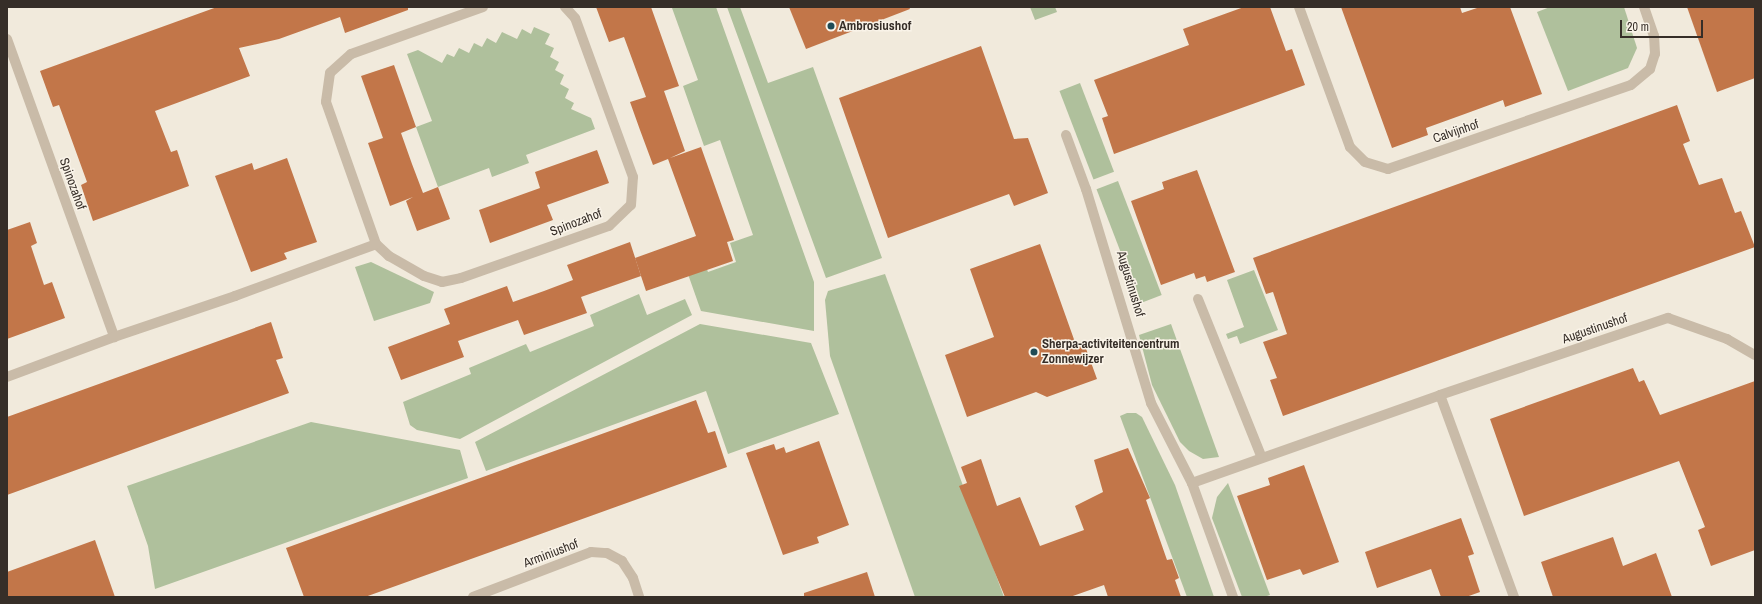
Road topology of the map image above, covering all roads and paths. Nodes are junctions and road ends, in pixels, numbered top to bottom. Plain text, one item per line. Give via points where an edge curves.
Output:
1 (484, 7) edge
2 (565, 7) edge
3 (1299, 7) edge
4 (1644, 7) edge
5 (7, 39) edge
6 (1066, 135) dead end
7 (376, 244) junction
8 (1198, 298) dead end
9 (114, 337) junction
10 (1755, 355) edge
11 (7, 378) edge
12 (1440, 395) junction
13 (1262, 458) junction
14 (1192, 483) junction
15 (473, 597) edge
16 (640, 597) edge
17 (1233, 597) edge
18 (1514, 597) edge

1 - 7 street, Spinozahof via 351,54 330,73 326,102
2 - 7 street, Spinozahof via 575,18 633,177 631,205 609,226 461,278 442,282 418,273 389,256
3 - 4 street, Calvijnhof via 1350,147 1365,162 1388,169 1631,85 1650,69 1655,54 1654,36
5 - 9 street, Spinozahof
6 - 14 street, Augustinushof via 1091,204 1151,402
7 - 9 street
8 - 13 street
9 - 11 street
10 - 12 street, Augustinushof via 1726,339 1668,318
12 - 13 street, Augustinushof
12 - 18 street
13 - 14 street, Augustinushof
14 - 17 street, Augustinushof
15 - 16 street, Arminiushof via 592,552 607,553 622,561 633,578

